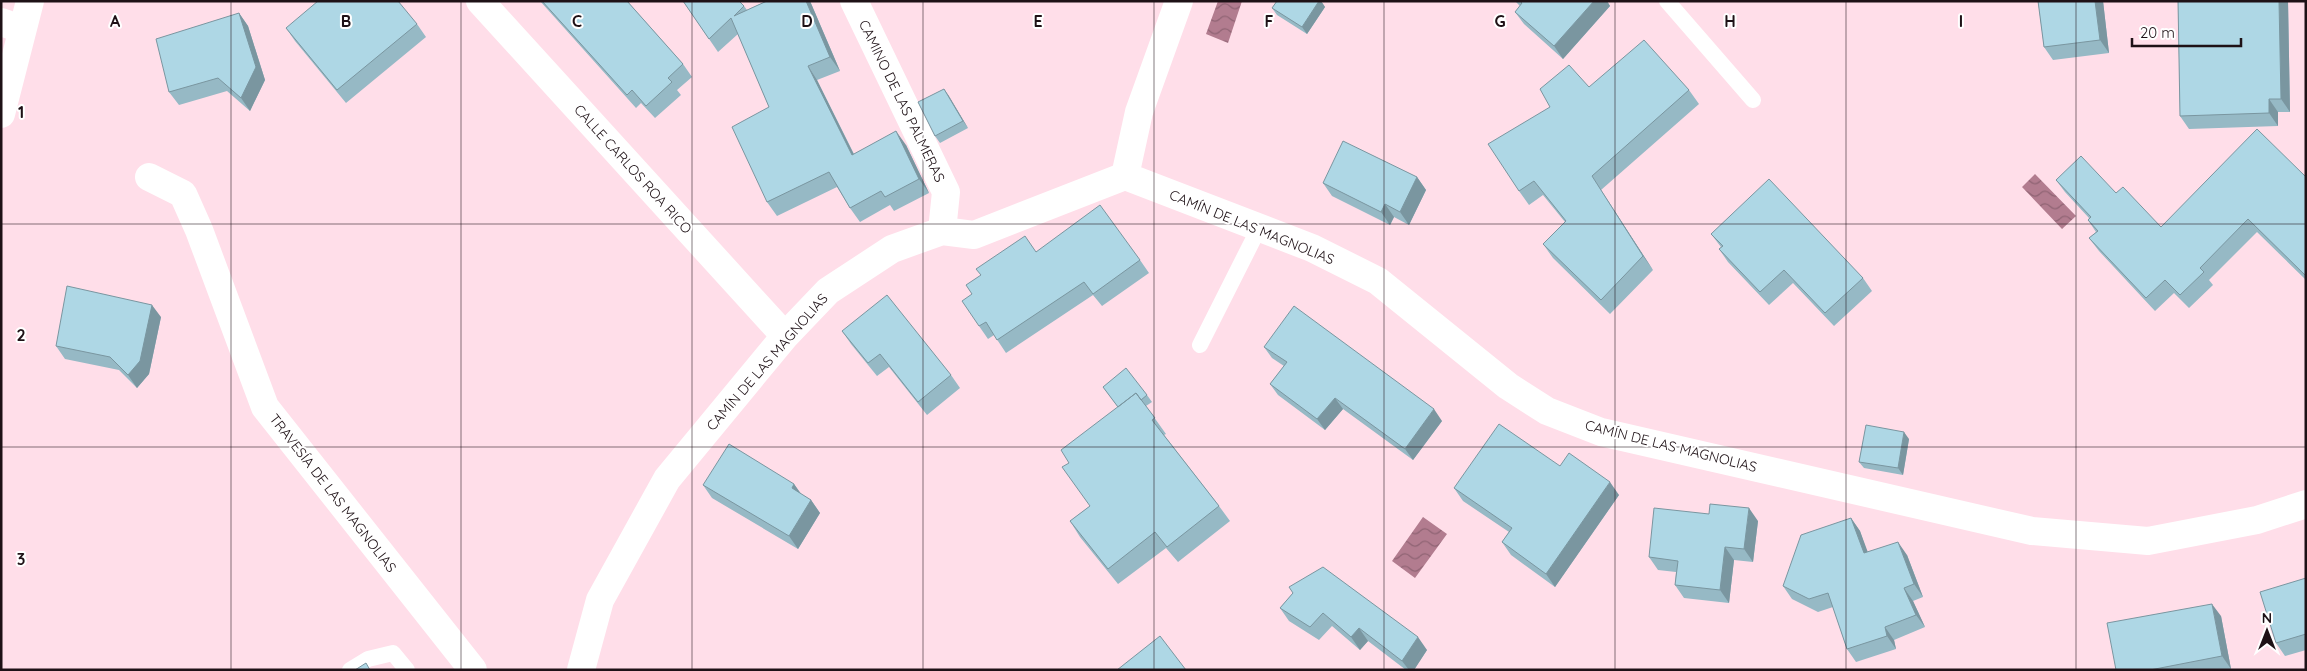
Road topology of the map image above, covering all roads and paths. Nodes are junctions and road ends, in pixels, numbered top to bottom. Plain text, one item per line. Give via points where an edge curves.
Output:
1 (30, 1) edge
2 (480, 1) edge
3 (854, 1) edge
4 (1179, 1) edge
5 (1667, 1) edge
6 (11, 26) edge
7 (1753, 100) dead end
8 (1, 114) edge
9 (1125, 176) junction
10 (149, 177) dead end
11 (1259, 228) junction
12 (942, 231) junction
13 (785, 336) junction
14 (1200, 345) dead end
15 (2306, 504) edge
16 (584, 669) edge
17 (350, 670) edge
18 (407, 670) edge
19 (473, 670) edge

1 - 6 street
2 - 13 street, CALLE CARLOS ROA RICO
3 - 12 street, CAMINO DE LAS PALMERAS via 946,192
4 - 9 street via 1139,112
5 - 7 lane
6 - 8 street
9 - 11 street, CAMÍN DE LAS MAGNOLIAS
9 - 12 street, CAMÍN DE LAS MAGNOLIAS via 974,235
10 - 19 street, TRAVESÍA DE LAS MAGNOLIAS via 183,194 265,407
11 - 14 lane
11 - 15 street, CAMÍN DE LAS MAGNOLIAS via 1312,248 1378,281 1508,386 1547,411 1601,432 2032,531 2148,541 2256,520
12 - 13 street, CAMÍN DE LAS MAGNOLIAS via 892,250 828,291
13 - 16 street, CAMÍN DE LAS MAGNOLIAS via 668,479 600,600
17 - 18 lane via 368,659 393,653

